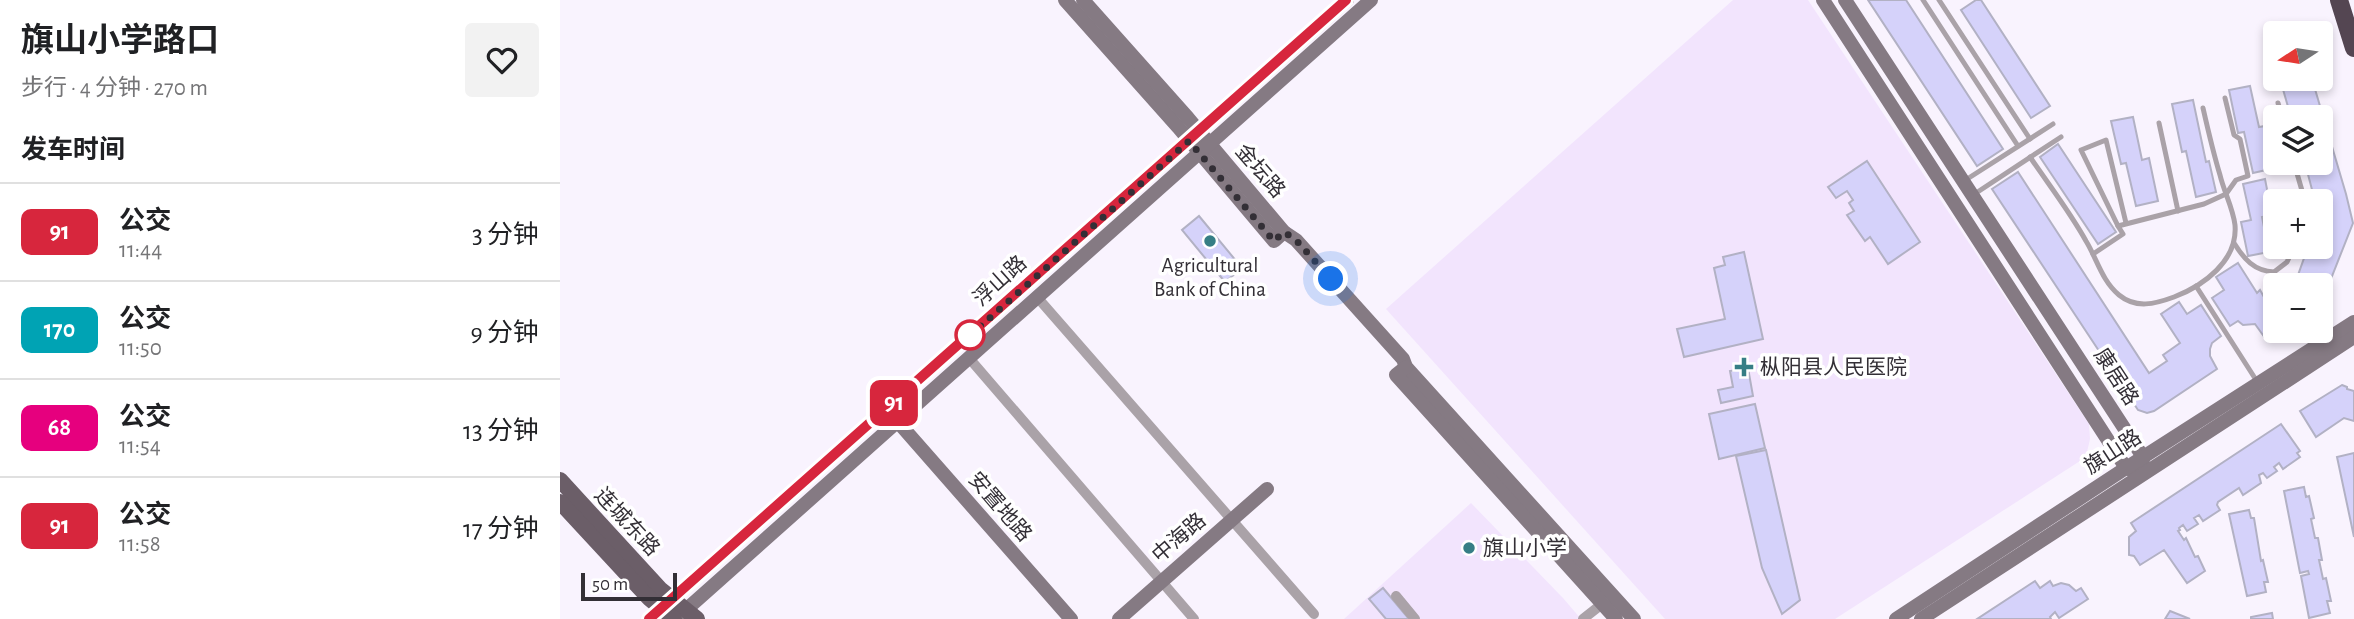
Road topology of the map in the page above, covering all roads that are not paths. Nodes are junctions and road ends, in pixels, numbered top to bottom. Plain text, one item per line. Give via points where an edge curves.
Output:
1 (1065, 0) edge
2 (1083, 0) edge
3 (1346, 0) edge
4 (1371, 0) edge
5 (1823, 0) edge
6 (1846, 0) edge
7 (1923, 0) edge
8 (1939, 0) edge
9 (2339, 0) edge
10 (1966, 41) junction
11 (1954, 48) junction
12 (2354, 48) edge
13 (1994, 84) junction
14 (1983, 91) junction
15 (2225, 98) dead end
16 (2203, 107) dead end
17 (2159, 123) dead end
18 (2053, 124) dead end
19 (1194, 136) junction
20 (2061, 137) dead end
21 (2029, 139) junction
22 (2018, 146) junction
23 (1204, 148) junction
24 (2037, 152) junction
25 (2030, 157) junction
26 (1964, 181) junction
27 (2226, 194) junction
28 (1973, 195) junction
29 (2178, 211) junction
30 (2126, 223) junction
31 (2118, 226) junction
32 (2234, 243) junction
33 (2092, 254) junction
34 (2288, 259) edge
35 (2196, 286) junction
36 (1037, 297) junction
37 (2354, 322) edge
38 (2354, 337) edge
39 (970, 358) junction
40 (1401, 371) junction
41 (2259, 383) junction
42 (898, 422) junction
43 (2143, 457) junction
44 (2126, 468) junction
45 (2142, 474) junction
46 (560, 480) edge
47 (1266, 489) dead end
48 (560, 502) edge
49 (1232, 520) junction
50 (1161, 581) junction
51 (1396, 596) dead end
52 (1602, 604) junction
53 (674, 613) edge
54 (1314, 614) dead end
55 (1071, 619) edge
56 (1119, 619) edge
57 (1194, 619) edge
58 (1415, 619) edge
59 (1583, 619) edge
60 (1616, 619) edge
61 (1634, 619) edge
62 (1896, 619) edge
63 (1921, 619) edge

1 - 19 main road, 金坛路
2 - 19 main road, 金坛路
3 - 19 main road, 浮山路
4 - 23 main road, 浮山路
5 - 44 main road, 康居路
6 - 26 main road, 康居路
7 - 11 lane
8 - 10 lane
9 - 12 highway
10 - 11 lane
10 - 13 lane
11 - 14 lane
13 - 14 lane
13 - 21 lane
14 - 22 lane
15 - 27 lane via 2248,176 2236,180
16 - 27 lane
17 - 29 lane
18 - 21 lane
19 - 23 main road, 金坛路
19 - 53 main road, 浮山路
20 - 24 lane
21 - 22 lane
21 - 24 lane
22 - 26 lane
23 - 36 main road, 浮山路
23 - 40 main road, 金坛路 via 1279,237 1305,250 1403,359
24 - 25 lane
25 - 28 lane
25 - 33 lane
26 - 28 main road, 康居路
27 - 29 lane
27 - 32 lane via 2235,227
28 - 43 main road, 康居路
29 - 30 lane
30 - 31 lane
30 - 31 lane via 2106,140 2081,150
31 - 33 lane via 2123,234
32 - 34 lane via 2261,271 2274,272
32 - 35 lane via 2219,267
33 - 35 lane via 2110,286 2131,303 2162,302
35 - 41 lane
36 - 39 main road, 浮山路
36 - 49 street
37 - 41 main road, 旗山路
38 - 45 main road, 旗山路
39 - 42 main road, 浮山路
39 - 50 street
40 - 52 main road, 金坛路
40 - 61 main road, 金坛路
41 - 43 main road, 旗山路
42 - 53 main road, 浮山路
42 - 55 main road, 安置地路
43 - 44 main road, 旗山路
43 - 45 main road
44 - 45 main road
44 - 62 main road, 旗山路
45 - 63 main road, 旗山路
46 - 53 main road, 连城东路 via 660,589
47 - 49 main road, 中海路
48 - 53 main road, 连城东路 via 649,598
49 - 50 main road, 中海路
49 - 54 street
50 - 56 main road, 中海路
50 - 57 street
51 - 58 street
52 - 59 street
52 - 60 main road, 金坛路

